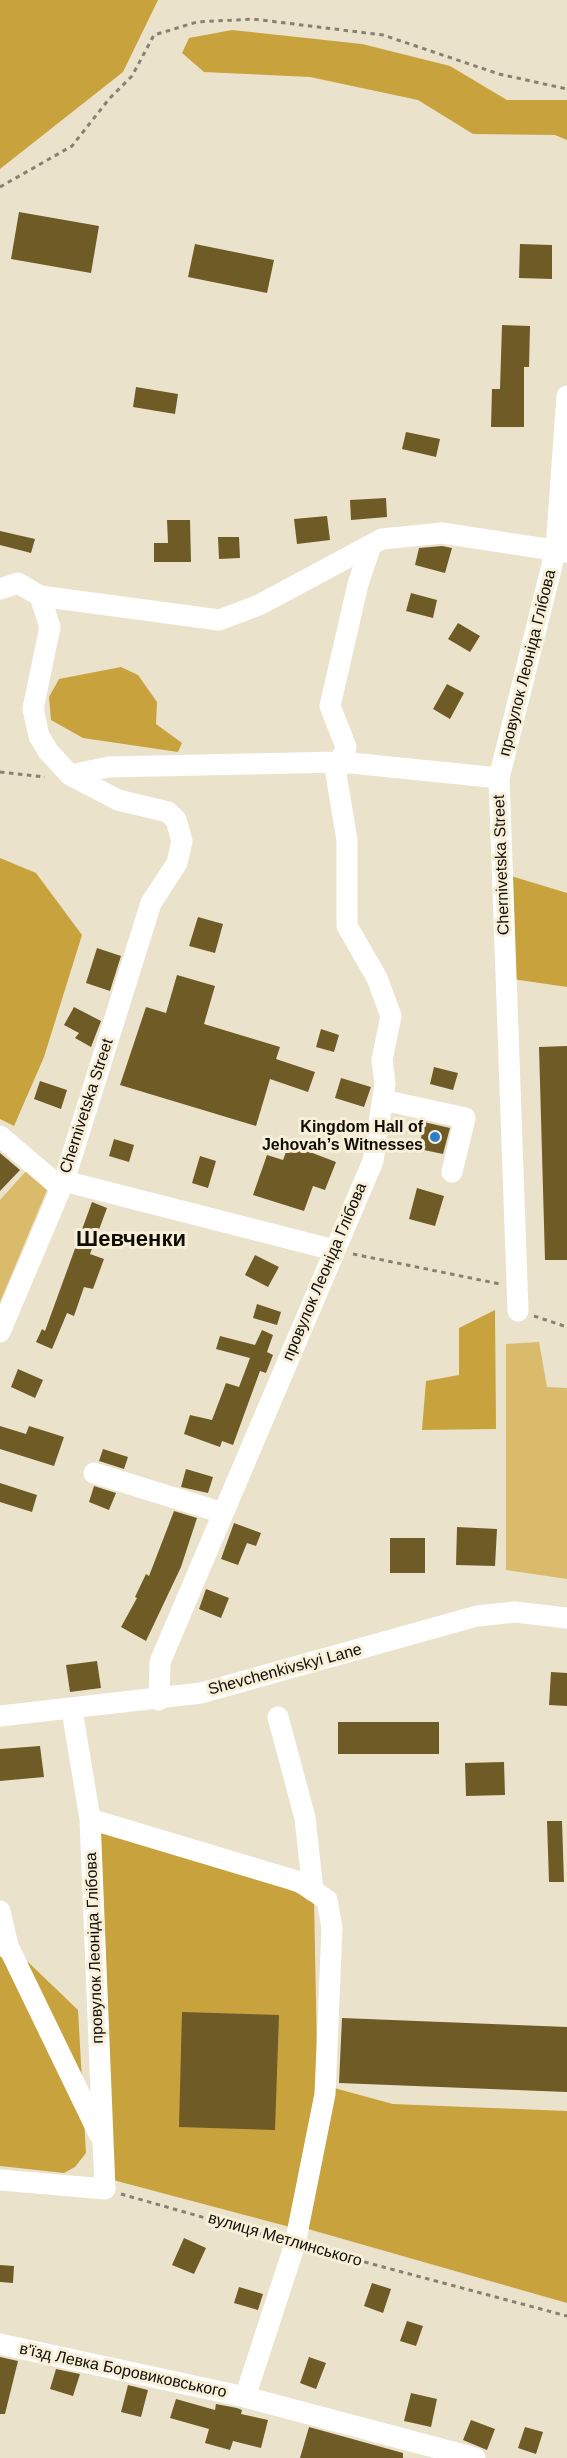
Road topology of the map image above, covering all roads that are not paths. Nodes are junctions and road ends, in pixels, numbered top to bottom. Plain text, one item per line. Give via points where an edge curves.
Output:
1 (567, 396) edge
2 (371, 545) junction
3 (561, 550) edge
4 (6, 583) edge
5 (40, 596) junction
6 (340, 762) junction
7 (70, 775) junction
8 (500, 778) junction
9 (383, 1100) junction
10 (0, 1136) edge
11 (452, 1172) dead end
12 (62, 1184) junction
13 (334, 1250) junction
14 (518, 1311) road end
15 (0, 1332) edge
16 (94, 1473) dead end
17 (223, 1513) junction
18 (567, 1618) edge
19 (159, 1700) junction
20 (72, 1710) junction
21 (0, 1716) edge
22 (278, 1717) dead end
23 (90, 1819) junction
24 (313, 1891) junction
25 (0, 1911) edge
26 (103, 2142) junction
27 (0, 2180) edge
28 (0, 2344) edge
29 (245, 2397) junction
30 (474, 2458) edge

1 - 3 street, провулок Леоніда Глібова
2 - 3 street via 382,539 442,533
2 - 5 street via 259,605 219,620
2 - 6 street, провулок Леоніда Глібова via 330,706 346,747
3 - 8 street, провулок Леоніда Глібова
4 - 5 street
5 - 7 street, Chernivetska Street via 50,627 33,709 39,736
6 - 7 street, Chernivetska Street via 109,767
6 - 8 street, Chernivetska Street
6 - 9 street, провулок Леоніда Глібова via 336,774 347,840 347,926 377,978 390,1016 382,1060
7 - 12 street, Chernivetska Street via 118,800 168,812 176,820 182,841 177,863 151,903
8 - 14 street, Chernivetska Street
9 - 11 street via 465,1118
9 - 13 street, провулок Леоніда Глібова via 372,1161
10 - 12 street
12 - 13 street
12 - 15 street, Chernivetska Street
13 - 17 street, провулок Леоніда Глібова
16 - 17 street
17 - 19 street, провулок Леоніда Глібова via 159,1662
18 - 19 street, Shevchenkivskyi Lane via 515,1612 477,1616 201,1693
19 - 20 street, Shevchenkivskyi Lane
20 - 21 street, Shevchenkivskyi Lane
20 - 23 street, провулок Леоніда Глібова
22 - 24 street via 305,1818
23 - 24 street via 300,1882
23 - 26 street, провулок Леоніда Глібова
24 - 29 street, в'їзд Левка Боровиковського via 327,1900 332,1928 325,2094 295,2244
25 - 26 street via 8,1946
26 - 27 street, провулок Леоніда Глібова via 105,2189
28 - 29 street, в'їзд Левка Боровиковського
29 - 30 street, в'їзд Левка Боровиковського

